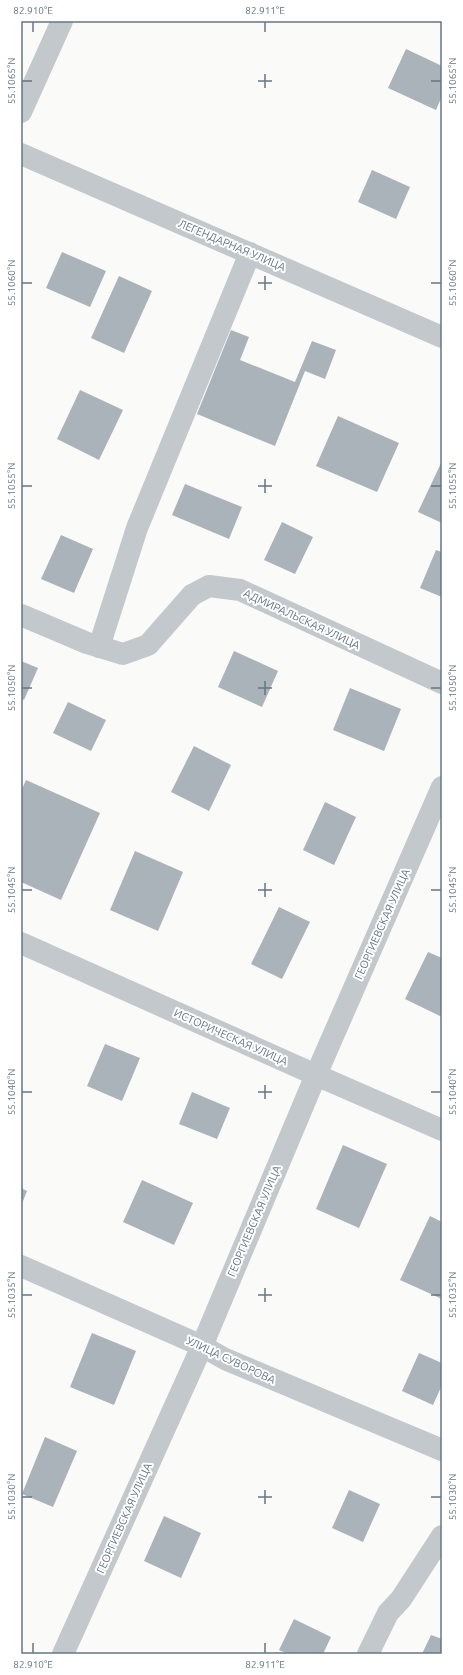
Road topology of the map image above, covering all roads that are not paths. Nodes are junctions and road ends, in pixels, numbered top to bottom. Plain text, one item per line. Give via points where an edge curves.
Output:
1 (62, 21) edge
2 (21, 112) edge
3 (21, 154) edge
4 (250, 253) junction
5 (442, 337) edge
6 (21, 615) edge
7 (99, 647) junction
8 (442, 684) edge
9 (442, 787) edge
10 (21, 943) edge
11 (316, 1075) junction
12 (442, 1130) edge
13 (21, 1266) edge
14 (202, 1346) junction
15 (442, 1450) edge
16 (442, 1536) edge
17 (63, 1654) edge
18 (368, 1654) edge

1 - 2 street
3 - 4 street, ЛЕГЕНДАРНАЯ УЛИЦА
4 - 5 street, ЛЕГЕНДАРНАЯ УЛИЦА
4 - 7 street via 137,528
6 - 7 street, АДМИРАЛЬСКАЯ УЛИЦА
7 - 8 street, АДМИРАЛЬСКАЯ УЛИЦА via 123,654 148,645 192,595 209,586 240,590
9 - 11 street, ГЕОРГИЕВСКАЯ УЛИЦА
10 - 11 street, ИСТОРИЧЕСКАЯ УЛИЦА
11 - 12 street, ИСТОРИЧЕСКАЯ УЛИЦА
11 - 14 street, ГЕОРГИЕВСКАЯ УЛИЦА
13 - 14 street, УЛИЦА СУВОРОВА
14 - 15 street, УЛИЦА СУВОРОВА via 224,1359
14 - 17 street, ГЕОРГИЕВСКАЯ УЛИЦА
16 - 18 street via 401,1598 388,1613

